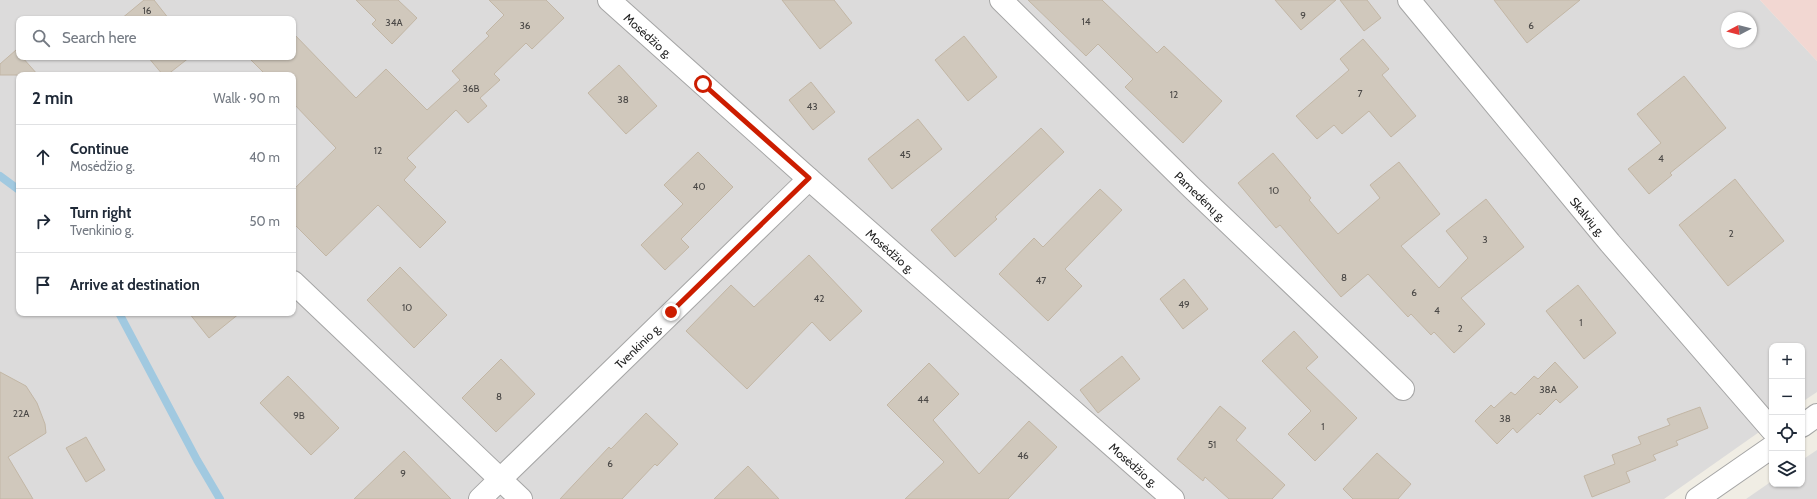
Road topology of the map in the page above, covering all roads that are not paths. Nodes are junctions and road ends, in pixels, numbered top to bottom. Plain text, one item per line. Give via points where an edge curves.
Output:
1 (609, 0) edge
2 (1001, 0) edge
3 (1409, 0) edge
4 (809, 178) junction
5 (296, 285) edge
6 (1403, 389) dead end
7 (1817, 415) edge
8 (1805, 424) edge
9 (1769, 427) edge
10 (1769, 449) edge
11 (500, 478) junction
12 (480, 499) edge
13 (521, 499) edge
14 (1173, 499) edge
15 (1697, 499) edge

1 - 4 street, Mosėdžio g.
2 - 6 street, Pamedėnų g. via 1192,188
3 - 9 street, Skalvių g. via 1610,243
4 - 11 street, Tvenkinio g.
4 - 14 street, Mosėdžio g.
5 - 11 street
7 - 8 street
10 - 15 street
11 - 12 street, Tvenkinio g.
11 - 13 street

